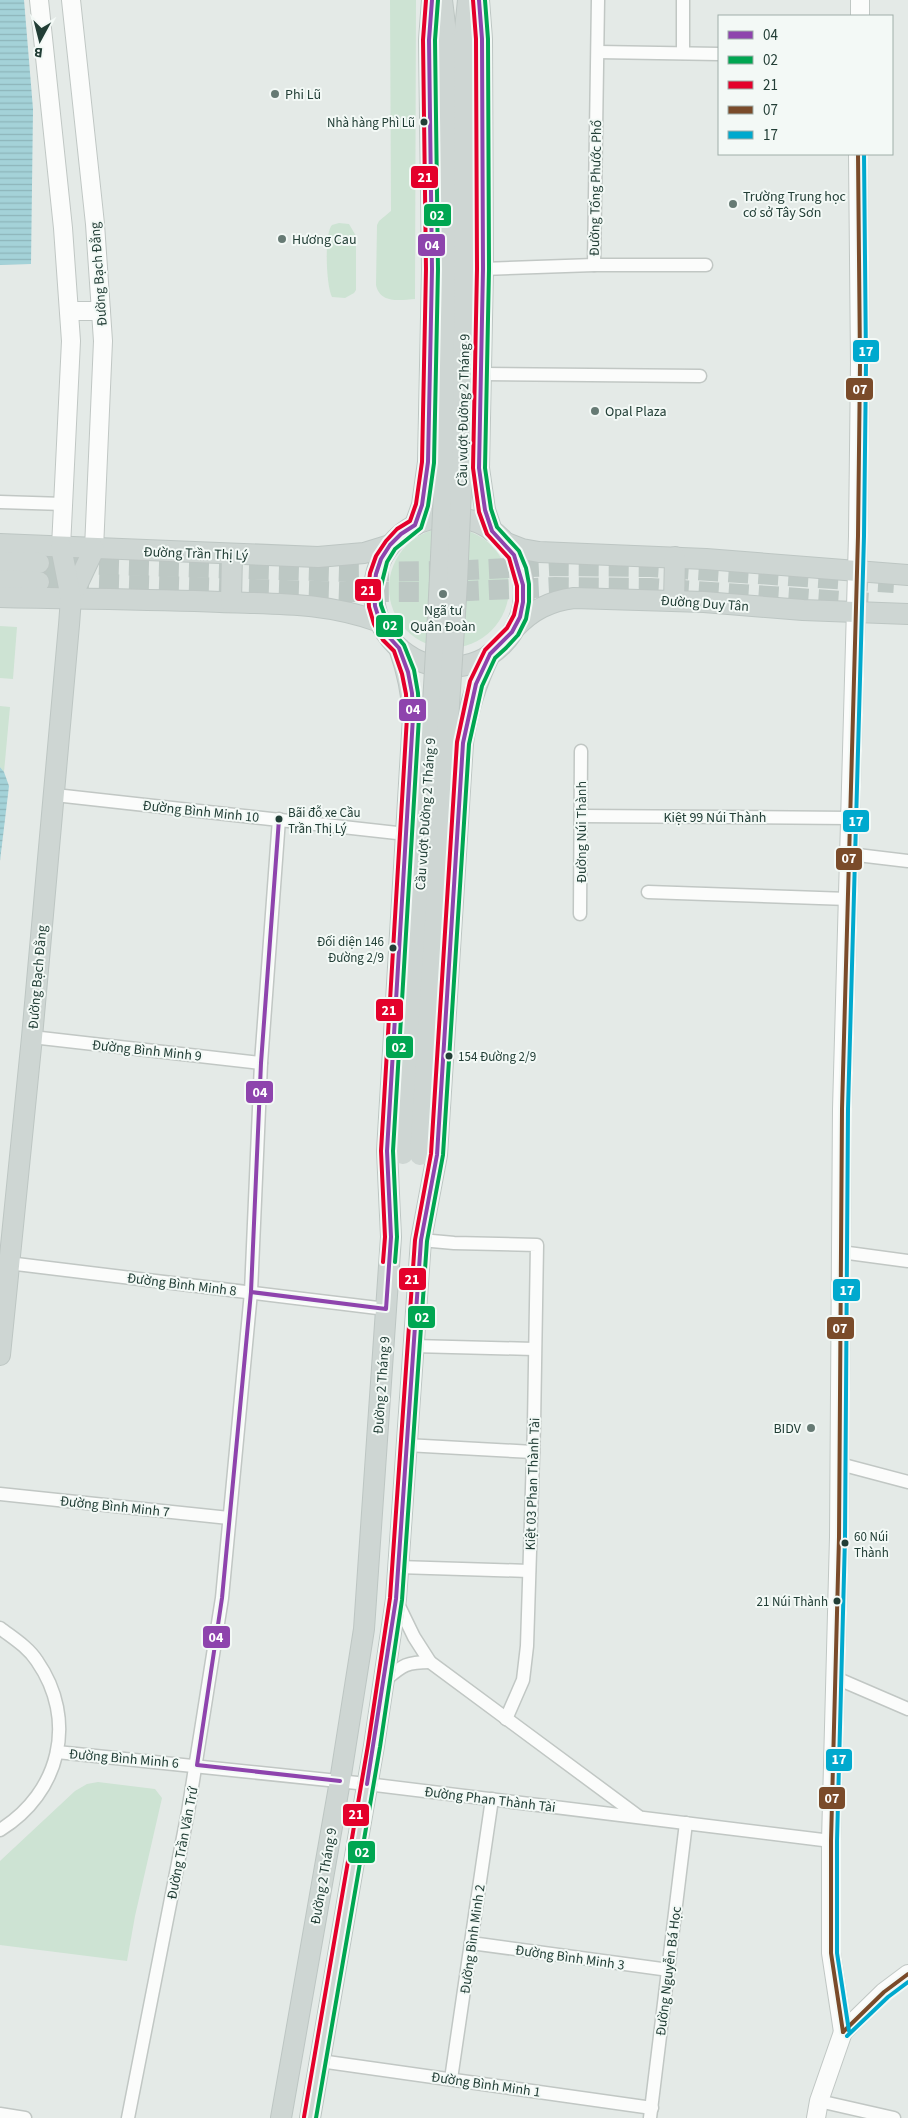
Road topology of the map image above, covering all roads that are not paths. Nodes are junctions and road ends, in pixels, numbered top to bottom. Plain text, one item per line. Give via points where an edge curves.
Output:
1 (39, 0) edge
2 (71, 0) edge
3 (432, 0) edge
4 (442, 0) edge
5 (468, 0) edge
6 (479, 0) edge
7 (598, 0) edge
8 (683, 0) edge
9 (860, 0) edge
10 (860, 15) edge
11 (455, 40) junction
12 (598, 52) junction
13 (683, 53) junction
14 (718, 54) edge
15 (858, 155) edge
16 (594, 265) junction
17 (706, 265) dead end
18 (483, 269) junction
19 (69, 311) junction
20 (101, 311) junction
21 (482, 374) junction
22 (700, 376) dead end
23 (0, 502) edge
24 (64, 504) junction
25 (415, 525) junction
26 (498, 536) junction
27 (0, 544) edge
28 (390, 545) junction
29 (61, 547) junction
30 (94, 549) junction
31 (232, 555) junction
32 (676, 558) junction
33 (0, 562) edge
34 (857, 571) junction
35 (908, 575) edge
36 (0, 580) edge
37 (0, 597) edge
38 (71, 598) junction
39 (674, 601) junction
40 (231, 602) junction
41 (856, 613) junction
42 (908, 614) edge
43 (380, 622) junction
44 (512, 632) junction
45 (399, 648) junction
46 (490, 654) junction
47 (581, 751) dead end
48 (55, 795) junction
49 (581, 816) junction
50 (850, 818) junction
51 (279, 819) junction
52 (406, 834) junction
53 (849, 854) junction
54 (908, 861) edge
55 (648, 892) dead end
56 (848, 899) junction
57 (580, 914) dead end
58 (32, 1037) junction
59 (261, 1063) junction
60 (412, 1154) junction
61 (391, 1237) junction
62 (421, 1240) junction
63 (841, 1252) junction
64 (908, 1261) edge
65 (8, 1262) junction
66 (251, 1292) junction
67 (386, 1309) junction
68 (413, 1346) junction
69 (534, 1349) junction
70 (0, 1356) edge
71 (406, 1445) junction
72 (533, 1452) junction
73 (840, 1464) junction
74 (908, 1482) edge
75 (0, 1494) edge
76 (229, 1518) junction
77 (398, 1567) junction
78 (529, 1571) junction
79 (396, 1599) junction
80 (0, 1628) edge
81 (430, 1662) junction
82 (836, 1678) junction
83 (384, 1681) junction
84 (908, 1709) edge
85 (506, 1718) junction
86 (57, 1752) junction
87 (197, 1765) junction
88 (340, 1780) junction
89 (367, 1784) junction
90 (492, 1799) junction
91 (640, 1817) junction
92 (686, 1824) junction
93 (0, 1830) edge
94 (831, 1841) junction
95 (471, 1943) junction
96 (669, 1970) junction
97 (908, 1974) edge
98 (843, 2032) junction
99 (320, 2061) junction
100 (452, 2079) junction
101 (819, 2101) junction
102 (651, 2113) edge
103 (0, 2114) edge
104 (25, 2118) edge
105 (128, 2118) edge
106 (281, 2118) edge
107 (310, 2118) edge
108 (816, 2118) edge
109 (894, 2118) edge

1 - 19 main road
2 - 20 main road, Đường Bạch Đằng
3 - 25 main road via 428,462 422,505
4 - 11 main road, Cầu vượt Đường 2 Tháng 9
5 - 11 main road, Cầu vượt Đường 2 Tháng 9
6 - 18 main road
7 - 12 street, Đường Tống Phước Phổ
8 - 13 street
9 - 10 main road
11 - 60 main road, Cầu vượt Đường 2 Tháng 9, bridge via 445,474
12 - 13 street
12 - 16 street, Đường Tống Phước Phổ
13 - 14 street
15 - 34 main road
16 - 17 street
16 - 18 street, Đường Tống Phước Phổ
18 - 21 main road
19 - 20 main road
19 - 24 main road via 71,341
20 - 30 main road, Đường Bạch Đằng via 103,341
21 - 22 street
21 - 26 main road via 479,468 485,510
23 - 24 street
24 - 29 main road
25 - 26 main road via 446,517 463,519 478,523
25 - 28 main road
26 - 32 main road via 522,549 539,552
26 - 44 main road via 514,555 523,585 520,617
27 - 29 main road, Đường Trần Thị Lý
28 - 31 main road, Đường Trần Thị Lý via 342,556
28 - 43 main road via 376,574 375,606
29 - 30 main road, Đường Trần Thị Lý
29 - 38 main road
30 - 31 main road, Đường Trần Thị Lý
30 - 38 main road
31 - 40 main road
32 - 34 main road
32 - 39 main road
33 - 36 main road via 39,572
34 - 35 main road
34 - 41 main road
37 - 38 main road
38 - 40 main road
38 - 48 main road, Đường Bạch Đằng
39 - 41 main road, Đường Duy Tân
39 - 44 main road, Đường Duy Tân via 559,600 532,612
40 - 43 main road via 319,606 356,613
41 - 42 main road, Đường Duy Tân
41 - 50 main road
43 - 45 main road
44 - 46 main road
45 - 46 main road via 428,664 444,666 460,666
45 - 52 main road, Đường 2 Tháng 9 via 408,672 413,717
46 - 62 main road, Đường 2 Tháng 9 via 476,684 463,743 437,1155
47 - 49 street, Đường Núi Thành
48 - 51 street, Đường Bình Minh 10
48 - 58 main road, Đường Bạch Đằng
49 - 50 street, Kiệt 99 Núi Thành
49 - 57 street, Đường Núi Thành
50 - 53 main road
51 - 52 street, Đường Bình Minh 10
51 - 59 street, Đường Trần Văn Trứ
52 - 61 main road, Đường 2 Tháng 9 via 387,1151
53 - 54 street
53 - 56 main road
55 - 56 street
56 - 63 main road
58 - 59 street, Đường Bình Minh 9
58 - 65 main road, Đường Bạch Đằng
59 - 66 street, Đường Trần Văn Trứ
60 - 61 main road, Cầu vượt Đường 2 Tháng 9
60 - 62 main road, Cầu vượt Đường 2 Tháng 9
61 - 67 main road, Đường 2 Tháng 9
62 - 68 main road, Đường 2 Tháng 9
62 - 69 street, Kiệt 03 Phan Thành Tài via 537,1245
63 - 64 street
63 - 73 main road
65 - 66 street, Đường Bình Minh 8
65 - 70 main road, Đường Bạch Đằng
66 - 67 street, Đường Bình Minh 8
66 - 76 street, Đường Trần Văn Trứ
67 - 88 main road, Đường 2 Tháng 9 via 364,1630
68 - 69 street
68 - 71 main road, Đường 2 Tháng 9
69 - 72 street, Kiệt 03 Phan Thành Tài
71 - 72 street
71 - 77 main road, Đường 2 Tháng 9
72 - 78 street, Kiệt 03 Phan Thành Tài
73 - 74 street
73 - 82 main road
75 - 76 street, Đường Bình Minh 7
76 - 87 street, Đường Trần Văn Trứ via 222,1598
77 - 78 street
77 - 79 main road, Đường 2 Tháng 9
78 - 85 street, Kiệt 03 Phan Thành Tài via 523,1680
79 - 81 street, Đường Phan Thành Tài
79 - 83 main road, Đường 2 Tháng 9
80 - 86 street, Đường Bình Minh 6 via 20,1642 49,1680 57,1704
81 - 83 street via 411,1662
81 - 85 street, Đường Phan Thành Tài
82 - 84 street
82 - 94 main road
83 - 89 main road, Đường 2 Tháng 9
85 - 91 street, Đường Phan Thành Tài
86 - 87 street, Đường Bình Minh 6
86 - 93 street, Đường Bình Minh 6 via 42,1791 29,1808
87 - 88 street, Đường Bình Minh 6
87 - 105 street, Đường Trần Văn Trứ
88 - 89 street, Đường Phan Thành Tài
88 - 106 main road, Đường 2 Tháng 9
89 - 90 street, Đường Phan Thành Tài
89 - 99 main road, Đường 2 Tháng 9
90 - 91 street, Đường Phan Thành Tài
90 - 95 street, Đường Bình Minh 2
91 - 92 street, Đường Phan Thành Tài
92 - 94 street, Đường Phan Thành Tài
92 - 96 street, Đường Nguyễn Bá Học
94 - 98 main road via 831,1953
95 - 96 street, Đường Bình Minh 3
95 - 100 street, Đường Bình Minh 2
96 - 102 street, Đường Nguyễn Bá Học
97 - 98 main road via 884,1992
98 - 101 main road
99 - 100 street, Đường Bình Minh 1
99 - 107 main road, Đường 2 Tháng 9
100 - 102 street, Đường Bình Minh 1
101 - 108 main road
101 - 109 street
103 - 104 street

